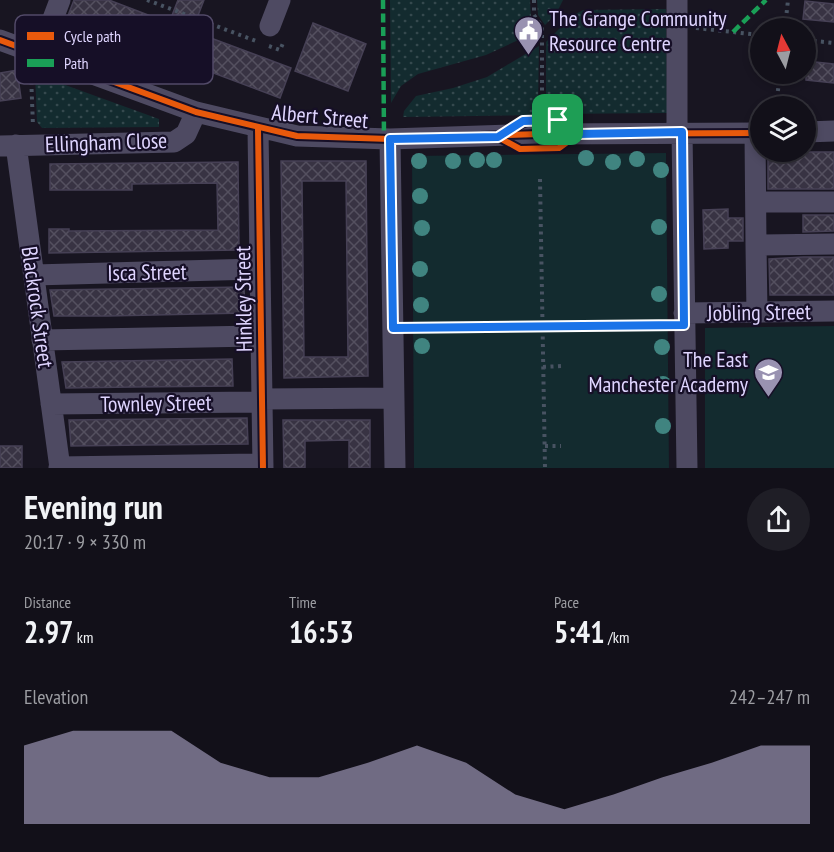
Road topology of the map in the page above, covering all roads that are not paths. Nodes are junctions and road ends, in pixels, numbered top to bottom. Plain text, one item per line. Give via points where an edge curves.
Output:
1 (60, 0) edge
2 (280, 0) edge
3 (677, 0) edge
4 (53, 15) edge
5 (270, 26) dead end
6 (0, 40) edge
7 (15, 46) edge
8 (118, 84) edge
9 (196, 112) junction
10 (258, 129) junction
11 (834, 131) edge
12 (679, 132) junction
13 (816, 132) edge
14 (750, 133) edge
15 (390, 139) junction
16 (16, 145) edge
17 (757, 162) edge
18 (756, 202) junction
19 (834, 202) edge
20 (834, 244) edge
21 (756, 245) junction
22 (260, 269) junction
23 (34, 274) junction
24 (834, 311) edge
25 (757, 313) junction
26 (684, 319) junction
27 (261, 336) junction
28 (42, 340) junction
29 (394, 398) junction
30 (262, 400) junction
31 (51, 404) junction
32 (262, 466) edge
33 (59, 467) edge
34 (395, 468) edge
35 (687, 468) edge

1 - 4 street
2 - 5 street
3 - 12 street
6 - 7 street, Albert Street
8 - 9 street, Albert Street
9 - 10 street, Albert Street
9 - 16 street, Ellingham Close via 186,134 174,142
10 - 15 street, Albert Street via 297,136
10 - 22 street, Hinkley Street
11 - 13 street
12 - 14 street, Albert Street
12 - 15 street, Albert Street
12 - 26 street
15 - 29 street
16 - 23 street, Blackrock Street
17 - 18 street
18 - 19 street
18 - 21 street
20 - 21 street
21 - 25 street
22 - 23 street, Isca Street
22 - 27 street, Hinkley Street
23 - 28 street, Blackrock Street
24 - 25 street, Jobling Street
25 - 26 street, Jobling Street
26 - 35 street
27 - 28 street
27 - 30 street, Hinkley Street
28 - 31 street, Blackrock Street
29 - 30 street, Townley Street
29 - 34 street
30 - 31 street, Townley Street
30 - 32 street, Hinkley Street
31 - 33 street, Blackrock Street
32 - 33 street

